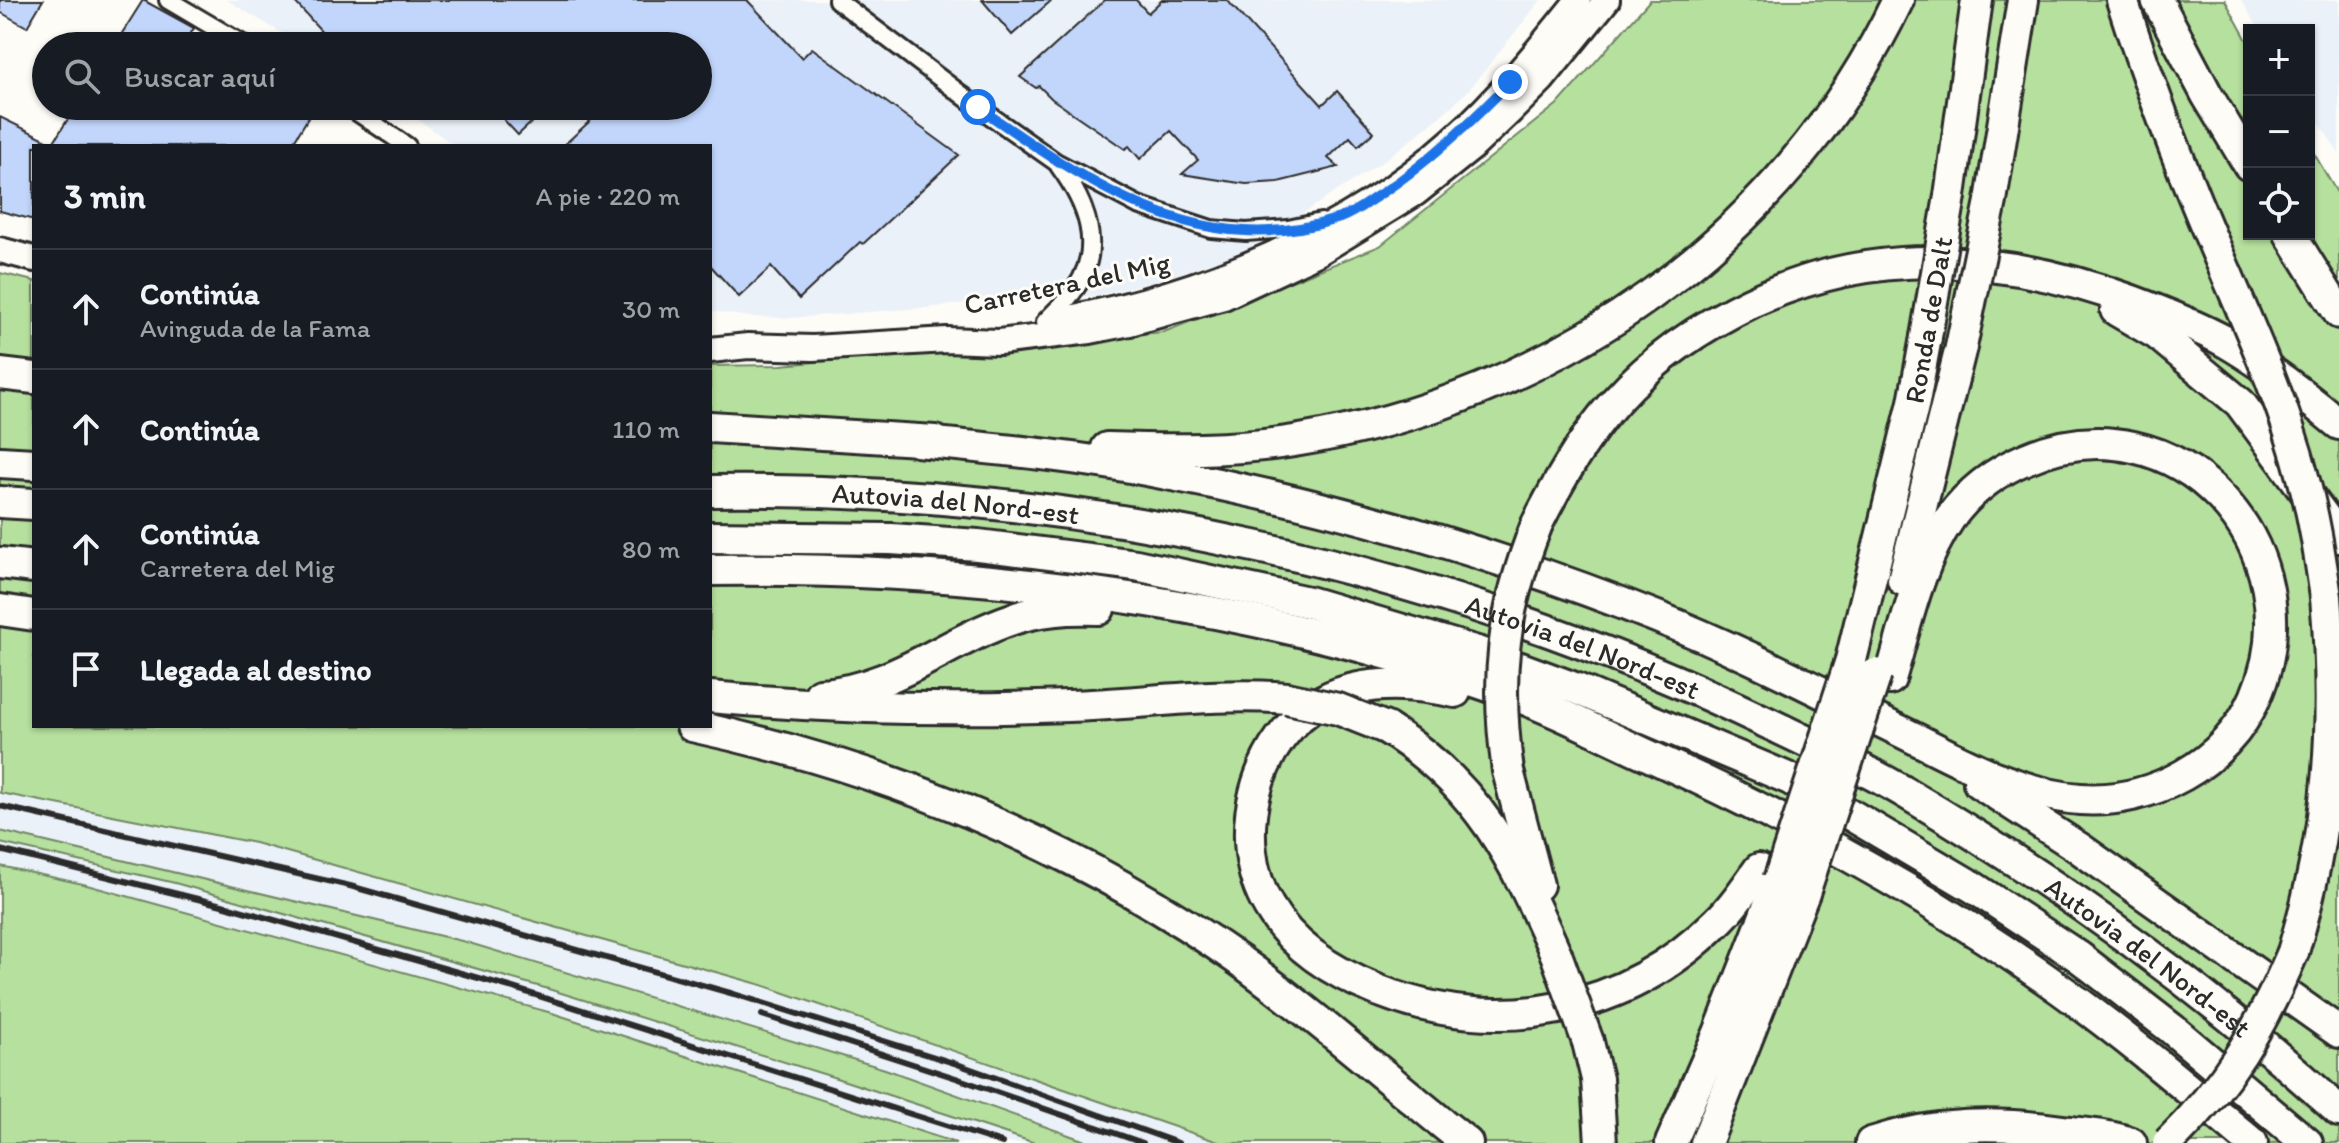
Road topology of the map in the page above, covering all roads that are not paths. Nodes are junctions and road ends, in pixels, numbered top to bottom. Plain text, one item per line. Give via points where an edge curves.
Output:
1 (168, 0) edge
2 (837, 0) edge
3 (1578, 0) edge
4 (1607, 0) edge
5 (1898, 0) edge
6 (1977, 0) edge
7 (2023, 0) edge
8 (2122, 0) edge
9 (2157, 0) edge
10 (222, 32) edge
11 (369, 120) edge
12 (404, 144) edge
13 (2243, 155) edge
14 (1056, 162) junction
15 (1342, 217) junction
16 (2294, 240) edge
17 (0, 250) edge
18 (32, 258) edge
19 (2030, 271) junction
20 (2339, 313) edge
21 (1045, 322) junction
22 (712, 336) edge
23 (947, 340) junction
24 (748, 346) junction
25 (712, 350) edge
26 (0, 374) edge
27 (32, 378) edge
28 (0, 388) edge
29 (32, 388) edge
30 (2339, 424) edge
31 (712, 427) edge
32 (917, 441) junction
33 (0, 462) edge
34 (32, 464) edge
35 (712, 491) edge
36 (0, 502) edge
37 (32, 504) edge
38 (712, 537) edge
39 (2339, 537) edge
40 (0, 551) edge
41 (32, 553) edge
42 (0, 563) edge
43 (32, 567) edge
44 (712, 570) edge
45 (0, 611) edge
46 (32, 616) edge
47 (1238, 619) junction
48 (1854, 668) junction
49 (712, 697) edge
50 (712, 697) edge
51 (1585, 726) junction
52 (700, 728) edge
53 (1791, 891) junction
54 (1560, 953) junction
55 (2339, 1032) edge
56 (2339, 1111) edge
57 (1467, 1143) edge
58 (1601, 1143) edge
59 (1671, 1143) edge
60 (1706, 1143) edge
61 (1871, 1143) edge
62 (2131, 1143) edge
63 (2168, 1143) edge
64 (2252, 1143) edge
65 (2307, 1143) edge

1 - 10 street
2 - 14 street
3 - 15 street, Carretera del Mig via 1452,141
4 - 23 street, Carretera del Mig via 1542,80 1471,149 1416,193 1318,253 1224,297 1130,323 999,342
5 - 32 highway via 1834,110 1744,217 1632,310 1518,374 1392,421 1260,446 1168,449
6 - 48 highway, Ronda de Dalt, bridge via 1926,337
7 - 48 highway, bridge via 1991,201 1929,482
8 - 63 highway, bridge via 2186,182 2284,414 2316,535 2332,661 2322,833 2293,952 2251,1042
9 - 13 highway
11 - 12 street
14 - 15 street via 1138,205 1211,229 1288,229
14 - 21 street via 1086,210 1090,256 1074,290
15 - 21 street, Carretera del Mig via 1222,275 1160,296
16 - 20 highway
17 - 18 street
19 - 30 highway via 2098,288 2225,342 2288,382
19 - 39 highway via 2097,299 2157,334 2240,403
19 - 54 highway, bridge via 1963,261 1897,263 1802,281 1712,322 1667,353 1633,383 1581,446 1537,524 1514,588 1501,660 1508,771
21 - 23 street, Carretera del Mig
22 - 24 street, Carretera del Mig
23 - 24 street, Carretera del Mig
24 - 25 street, Carretera del Mig
26 - 27 highway
28 - 29 highway
31 - 32 highway
32 - 48 highway via 1150,470 1319,507 1504,560 1716,643
33 - 34 highway
35 - 56 highway, Autovia del Nord-est via 823,492 1048,510 1134,523 1405,583 1532,624 1690,686 1905,793 2103,920
36 - 37 highway
38 - 65 highway, Autovia del Nord-est via 818,536 978,545 1136,565 1281,595 1477,652 1577,689 1790,779 1973,887 2079,957
40 - 41 highway
42 - 43 highway
44 - 47 highway via 845,570 1006,582
45 - 46 highway
47 - 49 highway via 1058,610 1025,615 903,672 853,689
47 - 51 highway via 1403,659 1521,697
48 - 48 highway via 1919,585 1950,518 1987,480 2046,450 2114,445 2180,465 2238,516 2268,580 2271,648 2253,703 2235,733 2188,772 2152,790 2119,798 2055,795 1982,771
48 - 53 highway, bridge
48 - 53 highway via 1782,823
48 - 55 highway via 1900,736 2079,848
50 - 54 highway, bridge via 903,709 1060,707 1220,696 1287,698 1326,706 1386,728 1447,773 1481,811
51 - 53 highway via 1404,684 1352,690 1324,700 1283,737 1258,782 1249,829 1267,905 1284,929 1334,971 1424,1007 1490,1015 1560,1009 1630,985 1688,948 1719,920
51 - 64 highway via 1744,799 1955,918 2061,989
52 - 57 highway via 802,753 931,796 1119,884 1239,961
53 - 59 highway
53 - 60 highway
54 - 58 highway, bridge via 1597,1079
61 - 62 highway via 1924,1130 1991,1124

